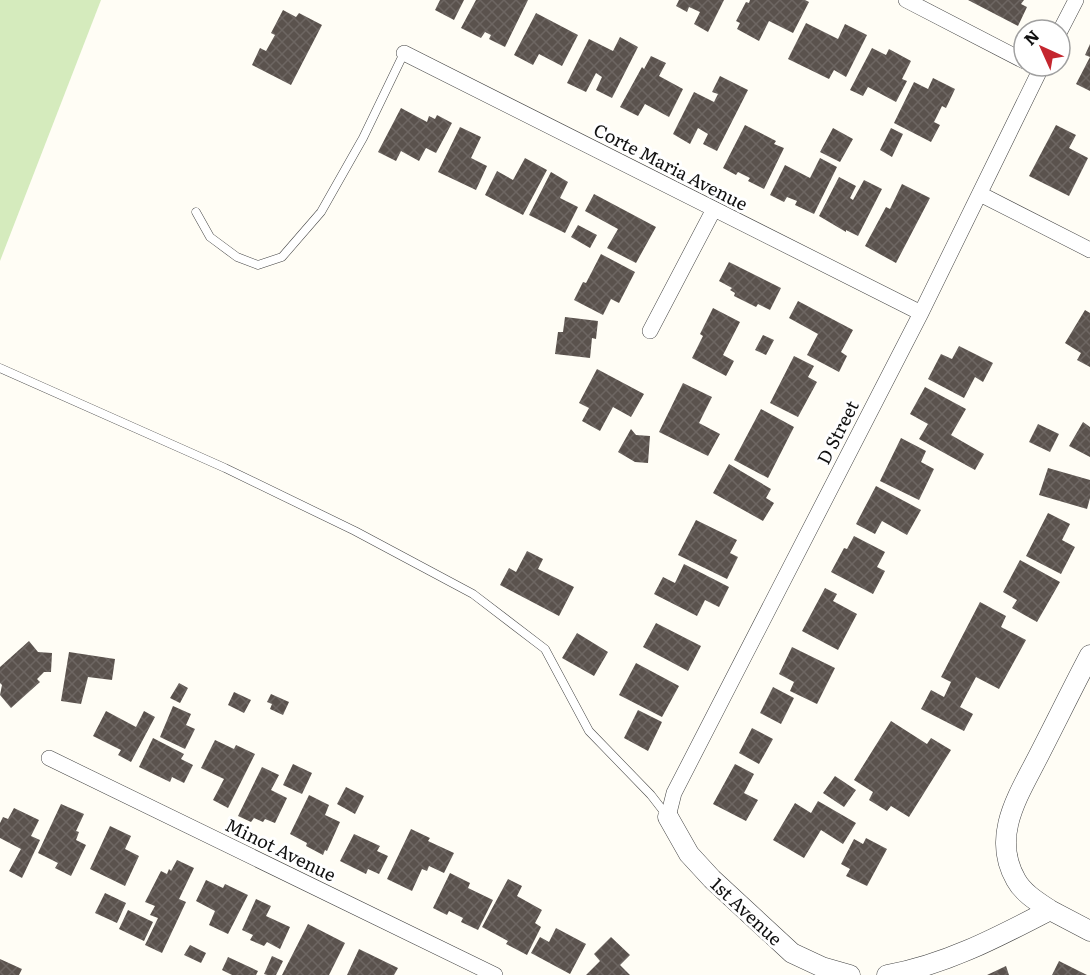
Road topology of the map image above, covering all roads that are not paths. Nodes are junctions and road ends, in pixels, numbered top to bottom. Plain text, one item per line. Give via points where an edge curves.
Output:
1 (906, 0) edge
2 (1076, 0) edge
3 (1067, 18) edge
4 (404, 53) joint
5 (1012, 55) edge
6 (1034, 78) edge
7 (980, 194) junction
8 (714, 209) junction
9 (196, 212) dead end
10 (1090, 250) edge
11 (921, 313) junction
12 (650, 331) dead end
13 (0, 368) edge
14 (1090, 655) edge
15 (49, 758) dead end
16 (668, 817) junction
17 (1050, 910) junction
18 (1090, 931) edge
19 (495, 975) edge
20 (850, 975) edge
21 (887, 975) edge

1 - 5 street
2 - 3 street
4 - 8 street, Corte Maria Avenue
4 - 9 lane via 321,212 282,257 258,265 237,257 210,237
6 - 7 street, D Street
7 - 10 street
7 - 11 street, D Street
8 - 11 street, Corte Maria Avenue
8 - 12 street
11 - 16 street, D Street via 674,793
13 - 16 lane via 225,468 473,594 545,649 589,731
14 - 17 street via 1012,807 1005,837 1007,859 1016,882
15 - 19 street, Minot Avenue
16 - 20 street, 1st Avenue via 689,854 792,953
17 - 18 street
17 - 21 street via 987,943

